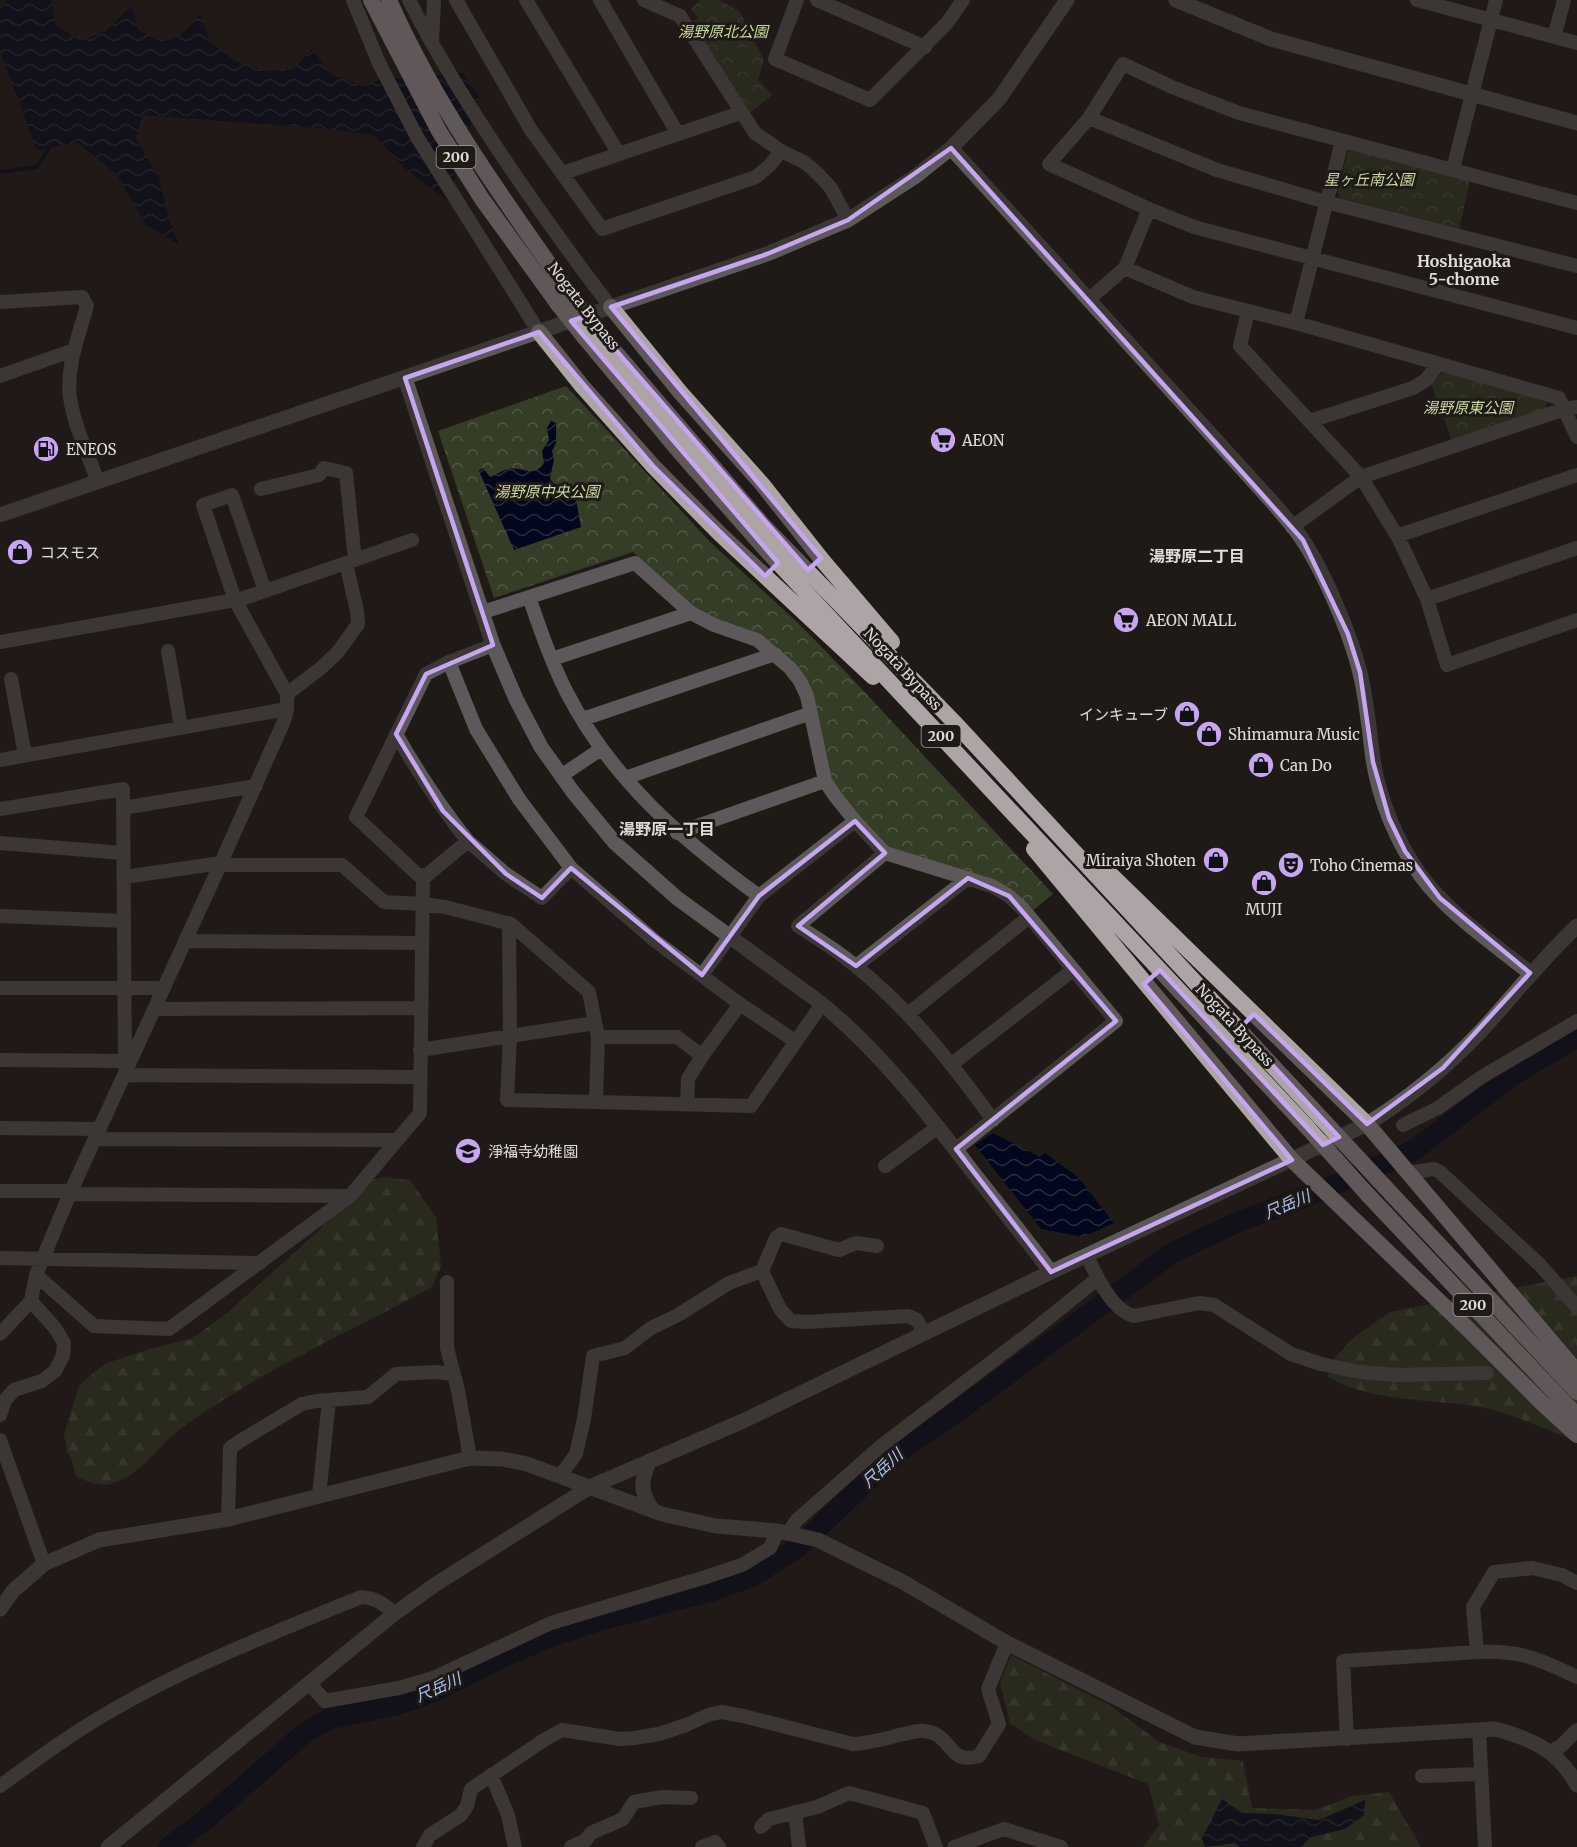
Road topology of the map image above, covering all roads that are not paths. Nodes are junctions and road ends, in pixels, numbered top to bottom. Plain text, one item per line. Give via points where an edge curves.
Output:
1 (353, 0) edge
2 (371, 0) edge
3 (388, 0) edge
4 (409, 0) edge
5 (434, 0) edge
6 (456, 0) edge
7 (526, 0) edge
8 (600, 0) edge
9 (644, 0) edge
10 (797, 0) edge
11 (817, 0) edge
12 (963, 0) edge
13 (1067, 0) edge
14 (1176, 0) edge
15 (1417, 0) edge
16 (1496, 0) edge
17 (1564, 0) edge
18 (1491, 20) junction
19 (1554, 37) junction
20 (432, 42) junction
21 (1577, 43) edge
22 (925, 47) junction
23 (1473, 95) junction
24 (740, 113) junction
25 (1089, 118) junction
26 (1577, 123) edge
27 (678, 134) junction
28 (1342, 141) junction
29 (951, 148) junction
30 (782, 151) junction
31 (619, 154) junction
32 (1453, 169) junction
33 (563, 173) junction
34 (1326, 202) junction
35 (1577, 202) edge
36 (1149, 209) junction
37 (848, 220) junction
38 (1311, 259) junction
39 (1577, 266) edge
40 (1125, 268) junction
41 (1088, 300) junction
42 (565, 301) junction
43 (0, 302) edge
44 (611, 307) junction
45 (1248, 311) junction
46 (1296, 323) junction
47 (1577, 328) edge
48 (539, 332) junction
49 (591, 335) junction
50 (74, 350) junction
51 (1438, 364) junction
52 (0, 376) edge
53 (405, 378) junction
54 (1571, 408) edge
55 (1310, 421) junction
56 (1577, 437) edge
57 (1577, 475) edge
58 (1361, 477) junction
59 (98, 482) junction
60 (261, 489) dead end
61 (0, 515) edge
62 (1292, 526) junction
63 (1397, 536) junction
64 (412, 540) dead end
65 (1577, 548) edge
66 (350, 562) junction
67 (265, 591) junction
68 (529, 597) junction
69 (1427, 599) junction
70 (235, 600) junction
71 (483, 612) junction
72 (692, 613) junction
73 (1577, 620) edge
74 (0, 642) edge
75 (493, 645) junction
76 (168, 651) dead end
77 (775, 654) junction
78 (552, 659) junction
79 (449, 662) junction
80 (11, 680) dead end
81 (287, 694) junction
82 (287, 709) junction
83 (811, 713) junction
84 (583, 719) junction
85 (954, 722) junction
86 (181, 727) junction
87 (396, 734) junction
88 (944, 739) junction
89 (601, 748) junction
90 (25, 755) junction
91 (0, 760) edge
92 (995, 766) junction
93 (561, 776) junction
94 (625, 778) junction
95 (825, 781) junction
96 (256, 786) junction
97 (1002, 802) junction
98 (123, 808) junction
99 (0, 809) edge
100 (855, 821) junction
101 (677, 833) junction
102 (468, 841) junction
103 (0, 843) edge
104 (123, 853) junction
105 (885, 853) junction
106 (221, 864) junction
107 (571, 868) junction
108 (423, 875) junction
109 (124, 877) junction
110 (968, 878) junction
111 (759, 896) junction
112 (422, 903) junction
113 (0, 915) edge
114 (1029, 917) junction
115 (124, 921) junction
116 (509, 924) junction
117 (1577, 926) edge
118 (730, 936) junction
119 (185, 941) junction
120 (422, 943) junction
121 (856, 966) junction
122 (1073, 970) junction
123 (1530, 973) junction
124 (702, 975) junction
125 (0, 988) edge
126 (164, 988) junction
127 (125, 989) junction
128 (740, 1004) junction
129 (822, 1004) junction
130 (421, 1008) junction
131 (154, 1009) junction
132 (908, 1014) junction
133 (1577, 1021) edge
134 (595, 1023) junction
135 (510, 1036) junction
136 (598, 1037) junction
137 (795, 1041) junction
138 (420, 1050) junction
139 (702, 1056) junction
140 (0, 1060) edge
141 (952, 1064) junction
142 (125, 1070) junction
143 (420, 1077) junction
144 (596, 1102) junction
145 (687, 1104) junction
146 (993, 1120) junction
147 (1367, 1124) junction
148 (1403, 1125) dead end
149 (938, 1127) junction
150 (0, 1128) edge
151 (97, 1134) junction
152 (395, 1140) junction
153 (956, 1149) junction
154 (1292, 1160) junction
155 (885, 1167) dead end
156 (1409, 1173) junction
157 (0, 1191) edge
158 (71, 1192) junction
159 (350, 1196) junction
160 (877, 1246) dead end
161 (1087, 1256) junction
162 (0, 1258) edge
163 (43, 1258) junction
164 (260, 1263) junction
165 (762, 1270) junction
166 (1050, 1272) junction
167 (36, 1275) junction
168 (1098, 1278) junction
169 (447, 1282) dead end
170 (31, 1301) junction
171 (1577, 1307) edge
172 (0, 1334) edge
173 (924, 1334) junction
174 (1577, 1372) edge
175 (1487, 1373) dead end
176 (453, 1374) junction
177 (1577, 1392) edge
178 (329, 1400) junction
179 (0, 1415) edge
180 (1577, 1416) edge
181 (1577, 1435) edge
182 (0, 1440) edge
183 (470, 1458) junction
184 (649, 1461) junction
185 (5, 1474) edge
186 (560, 1476) junction
187 (590, 1487) junction
188 (319, 1496) junction
189 (653, 1511) junction
190 (228, 1519) junction
191 (785, 1533) junction
192 (44, 1563) junction
193 (1577, 1583) edge
194 (0, 1609) edge
195 (394, 1614) junction
196 (1007, 1643) junction
197 (1477, 1652) junction
198 (1577, 1677) edge
199 (309, 1683) junction
200 (1479, 1730) junction
201 (1577, 1730) edge
202 (1347, 1739) junction
203 (1550, 1752) junction
204 (1481, 1774) junction
205 (491, 1775) junction
206 (1422, 1776) dead end
207 (1577, 1785) edge
208 (0, 1786) edge
209 (691, 1798) dead end
210 (795, 1812) junction
211 (761, 1827) dead end
212 (108, 1847) edge
213 (423, 1847) edge
214 (515, 1847) edge
215 (571, 1847) edge
216 (702, 1847) edge
217 (718, 1847) edge
218 (799, 1847) edge
219 (936, 1847) edge
220 (954, 1847) edge
221 (1061, 1847) edge
222 (1485, 1847) edge

1 - 48 street via 379,63 417,137
2 - 42 highway, Nogata Bypass / 200 via 439,131 482,199
3 - 42 highway, Nogata Bypass / 200 via 488,177
4 - 20 street
5 - 20 street
6 - 33 street via 531,130
7 - 31 street
8 - 27 street
9 - 24 street via 680,16
10 - 22 street via 775,59 870,100
11 - 22 street
12 - 22 street
13 - 29 street via 999,99
14 - 23 street via 1271,39
15 - 18 street
16 - 18 street
17 - 19 street
18 - 19 street
18 - 23 street
19 - 21 street
20 - 44 street via 509,167
23 - 26 street
23 - 32 street
24 - 27 street
24 - 30 street via 755,133
25 - 28 street via 1123,64 1239,113
25 - 34 street via 1217,170
25 - 36 street via 1049,164
27 - 31 street
28 - 32 street
28 - 34 street
29 - 37 street
29 - 41 street
30 - 33 street via 756,177 602,229
30 - 37 street via 817,173 831,188
31 - 33 street
32 - 35 street
34 - 38 street
34 - 39 street
36 - 38 street via 1194,227
36 - 40 street
37 - 44 street via 767,254
38 - 46 street
38 - 47 street
40 - 41 street
40 - 45 street via 1193,297
41 - 62 street
42 - 49 highway, Nogata Bypass / 200, bridge
43 - 50 street via 82,297 87,306
44 - 48 street
44 - 85 highway via 762,484
45 - 46 street
45 - 55 street via 1240,346
46 - 51 street
48 - 53 street
48 - 88 highway via 653,466 720,534 840,648
49 - 85 highway, Nogata Bypass / 200 via 764,525
49 - 88 highway, Nogata Bypass / 200 via 678,450
50 - 52 street
50 - 59 street via 70,396
51 - 54 street via 1559,398
51 - 55 street via 1426,380 1413,388
53 - 59 street
53 - 71 street
54 - 56 street
54 - 58 street
55 - 58 street
57 - 63 street
58 - 62 street
58 - 63 street
59 - 61 street
60 - 66 street via 319,475 324,468 346,473
62 - 123 street via 1322,576 1348,634 1360,672 1373,762 1389,818 1405,851 1440,898
63 - 69 street
64 - 66 street
65 - 69 street
66 - 67 street
66 - 81 street via 358,624 338,652
67 - 70 street
67 - 70 street via 232,495 203,505
68 - 71 street
68 - 72 street via 635,563
68 - 78 street
69 - 73 street via 1447,665
70 - 74 street
70 - 81 street
71 - 75 street
72 - 77 street via 757,640
72 - 78 street
75 - 79 street
75 - 93 street via 516,699
76 - 86 street
77 - 83 street via 800,681
77 - 84 street
78 - 84 street
79 - 87 street via 426,675
79 - 107 street via 486,746 519,800
80 - 90 street
81 - 82 street
82 - 86 street
82 - 96 street
83 - 94 street
83 - 95 street
84 - 89 street
85 - 92 highway, Nogata Bypass / 200
86 - 90 street
87 - 102 street via 434,798
87 - 108 street via 356,817 418,875
88 - 97 highway, Nogata Bypass / 200
89 - 93 street
89 - 94 street
90 - 91 street
92 - 147 highway
92 - 177 highway, Nogata Bypass / 200, bridge
93 - 118 street via 615,843 677,898
94 - 101 street
95 - 100 street
95 - 101 street
96 - 98 street
96 - 106 street
97 - 154 highway via 1042,861
97 - 180 highway, Nogata Bypass / 200, bridge
98 - 99 street via 123,789
98 - 104 street
100 - 105 street
100 - 111 street
101 - 111 street
102 - 107 street via 542,898
102 - 108 street
103 - 104 street
104 - 109 street
105 - 110 street
105 - 121 street via 798,926
106 - 109 street
106 - 112 street via 342,865 384,902
106 - 119 street
107 - 124 street via 611,905
108 - 112 street
109 - 115 street
110 - 114 street via 1010,896
110 - 121 street
111 - 118 street
112 - 116 street
112 - 120 street
113 - 115 street
114 - 122 street
114 - 132 street
115 - 127 street
116 - 134 street via 589,992
116 - 135 street
117 - 123 street
118 - 124 street
118 - 129 street
119 - 120 street
119 - 126 street
120 - 130 street
121 - 132 street
122 - 141 street
122 - 146 street via 1116,1021
123 - 147 street via 1443,1068
124 - 128 street
125 - 127 street
126 - 127 street
126 - 131 street
127 - 142 street
128 - 137 street
128 - 139 street
129 - 137 street
129 - 149 street via 891,1069
130 - 131 street
130 - 138 street
131 - 142 street
132 - 141 street
133 - 148 street via 1480,1078 1438,1108
134 - 135 street
134 - 136 street
135 - 138 street
135 - 144 street via 507,1100
136 - 139 street via 677,1037
136 - 144 street
137 - 145 street via 751,1106
138 - 143 street
139 - 145 street via 688,1079
140 - 142 street
141 - 146 street
142 - 143 street
142 - 151 street
143 - 152 street via 420,1113
144 - 145 street
146 - 153 street
147 - 154 street
147 - 156 highway
149 - 153 street
149 - 155 street
150 - 151 street
151 - 152 street
151 - 158 street
152 - 159 street
153 - 166 street
154 - 161 street
154 - 181 highway
156 - 171 street via 1434,1168 1440,1172 1540,1265
156 - 174 highway
157 - 158 street
158 - 159 street
158 - 163 street
159 - 164 street
160 - 165 street via 856,1243 839,1250 781,1234
161 - 166 street
161 - 168 street
162 - 163 street
163 - 164 street
163 - 167 street
164 - 167 street via 169,1329 94,1326
165 - 173 street via 780,1309 791,1321 908,1316 917,1320
165 - 186 street via 729,1283 651,1328 625,1348 593,1356 576,1454
166 - 173 street
167 - 170 street
168 - 175 street via 1126,1314 1134,1316 1199,1302 1214,1305 1291,1354 1321,1364 1397,1375
168 - 191 street via 881,1446
169 - 176 street via 447,1348
170 - 172 street
170 - 179 street via 64,1343 63,1356 42,1381 14,1390
173 - 184 street via 743,1421
176 - 178 street via 396,1374 368,1397
176 - 183 street
178 - 188 street
178 - 190 street via 302,1404 230,1448
182 - 185 street
183 - 186 street via 527,1464
183 - 188 street
184 - 187 street
184 - 189 street via 641,1482
185 - 192 street
186 - 187 street
187 - 189 street
187 - 195 street
188 - 190 street
189 - 191 street via 716,1526
190 - 192 street via 99,1540
191 - 196 street via 818,1540 903,1582
191 - 199 street via 770,1548 742,1565 550,1623 433,1678 325,1701
192 - 194 street via 13,1591
193 - 197 street via 1532,1568 1494,1572 1473,1607
195 - 199 street
195 - 208 street via 372,1598 361,1597 251,1642 109,1712
196 - 202 street via 1195,1737 1238,1744
196 - 205 street via 988,1689 999,1724 979,1756 959,1757 941,1736 922,1730 853,1744 721,1712 659,1734 634,1738 562,1730
197 - 198 street via 1501,1651 1536,1657
197 - 202 street via 1343,1661
199 - 212 street
200 - 202 street
200 - 203 street via 1495,1729 1527,1738
200 - 204 street
201 - 203 street
203 - 207 street
204 - 206 street
204 - 222 street
205 - 213 street via 471,1789 461,1815 430,1835
205 - 214 street via 508,1815
209 - 215 street via 662,1797 634,1802 623,1819
210 - 211 street via 769,1819
210 - 218 street
210 - 219 street via 849,1793 923,1813
216 - 217 street via 715,1842
220 - 221 street via 1005,1829

